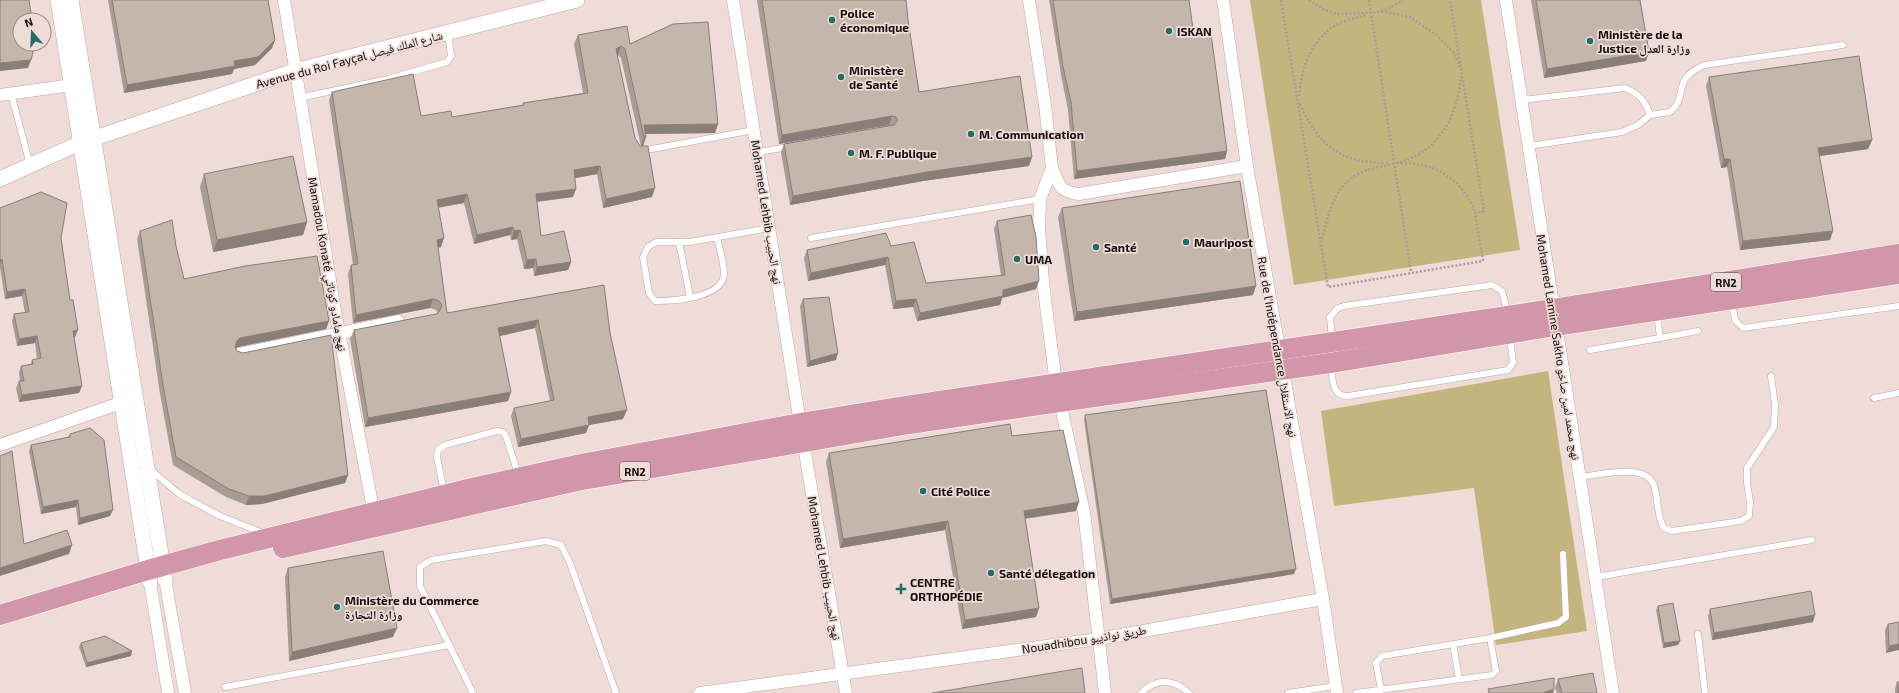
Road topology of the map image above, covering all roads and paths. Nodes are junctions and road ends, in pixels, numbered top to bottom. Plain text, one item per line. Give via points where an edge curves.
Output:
1 (58, 0) edge
2 (71, 0) edge
3 (284, 0) edge
4 (577, 0) edge
5 (733, 0) edge
6 (1029, 0) edge
7 (1223, 0) edge
8 (1281, 0) edge
9 (1309, 0) edge
10 (1368, 0) edge
11 (1403, 0) edge
12 (1450, 0) edge
13 (1506, 0) edge
14 (1371, 14) junction
15 (447, 32) junction
16 (1843, 45) dead end
17 (294, 71) junction
18 (1462, 73) junction
19 (78, 84) junction
20 (5, 94) edge
21 (299, 98) junction
22 (1522, 100) junction
23 (1298, 101) junction
24 (1650, 115) junction
25 (754, 130) junction
26 (86, 141) junction
27 (796, 145) edge
28 (636, 146) edge
29 (1529, 146) junction
30 (757, 152) junction
31 (1395, 163) junction
32 (30, 166) junction
33 (1247, 166) junction
34 (1052, 168) junction
35 (0, 179) edge
36 (1040, 199) junction
37 (1475, 213) junction
38 (769, 228) junction
39 (717, 237) junction
40 (811, 238) dead end
41 (1322, 241) junction
42 (680, 242) junction
43 (1899, 254) edge
44 (1411, 272) junction
45 (1899, 274) edge
46 (690, 296) junction
47 (1732, 300) junction
48 (1899, 306) edge
49 (1656, 311) junction
50 (1554, 318) junction
51 (408, 320) edge
52 (1509, 324) junction
53 (1698, 331) dead end
54 (340, 333) junction
55 (1660, 338) junction
56 (1332, 342) junction
57 (1278, 349) junction
58 (1590, 350) dead end
59 (239, 354) edge
60 (1330, 363) junction
61 (1282, 370) junction
62 (1771, 376) dead end
63 (1058, 394) junction
64 (1899, 394) edge
65 (1874, 398) dead end
66 (123, 402) junction
67 (802, 433) junction
68 (0, 446) edge
69 (146, 465) junction
70 (1580, 477) junction
71 (519, 478) junction
72 (445, 495) junction
73 (375, 520) junction
74 (272, 537) junction
75 (1812, 540) dead end
76 (1563, 554) dead end
77 (157, 574) junction
78 (1596, 577) junction
79 (1323, 599) junction
80 (0, 615) edge
81 (0, 628) edge
82 (1698, 634) dead end
83 (1098, 638) junction
84 (1490, 638) junction
85 (1453, 644) junction
86 (449, 645) junction
87 (843, 672) junction
88 (1459, 679) junction
89 (225, 687) dead end
90 (1336, 690) edge
91 (1381, 690) junction
92 (736, 691) edge
93 (168, 693) edge
94 (185, 693) edge
95 (473, 693) edge
96 (616, 693) edge
97 (700, 693) edge
98 (846, 693) edge
99 (1105, 693) edge
100 (1141, 693) edge
101 (1189, 693) edge
102 (1288, 693) edge
103 (1356, 693) edge
104 (1613, 693) edge
105 (1705, 693) edge

1 - 19 street
2 - 19 street
3 - 17 street, Mamadou Konaté نهج مامادو كوناتي
4 - 15 street, Avenue du Roi Fayçal شارع الملك فيصل
5 - 25 street, Mohamed Lehbib نهج الحبيب
6 - 34 street
7 - 33 street, Rue de l'Indépendance نهج الاستقلال
8 - 23 path
9 - 14 path via 1336,14
10 - 14 path
11 - 14 path via 1390,8
12 - 18 path
13 - 22 street, Mohamed Lamine Sakho نهج محمد لمين صاخو
14 - 18 path via 1397,13 1422,24 1455,54
14 - 23 path via 1347,20 1332,27 1322,36 1306,62
14 - 31 path
15 - 17 street, Avenue du Roi Fayçal شارع الملك فيصل
15 - 21 lane via 451,56 447,62 388,79
16 - 24 lane via 1704,65 1691,72 1684,80 1681,99 1670,112
17 - 21 street, Mamadou Konaté نهج مامادو كوناتي
17 - 26 street, Avenue du Roi Fayçal شارع الملك فيصل
18 - 31 path via 1457,100 1446,129 1424,150
18 - 37 path via 1484,211
19 - 20 street
19 - 26 street
20 - 32 lane
21 - 54 street, Mamadou Konaté نهج مامادو كوناتي
22 - 24 lane via 1625,88 1636,92 1645,102
22 - 29 street, Mohamed Lamine Sakho نهج محمد لمين صاخو
23 - 31 path via 1314,131 1333,150 1363,162
23 - 41 path
24 - 29 lane via 1638,125 1622,132
25 - 28 lane via 648,150 639,151
25 - 30 street, Mohamed Lehbib نهج الحبيب
26 - 32 street, Avenue du Roi Fayçal شارع الملك فيصل
26 - 66 street
26 - 69 street
27 - 30 lane
29 - 50 street, Mohamed Lamine Sakho نهج محمد لمين صاخو
30 - 38 street, Mohamed Lehbib نهج الحبيب
31 - 37 path via 1432,167 1444,174 1462,190
31 - 41 path via 1366,169 1344,185 1330,209
31 - 44 path
32 - 35 street, Avenue du Roi Fayçal شارع الملك فيصل
33 - 34 street via 1079,194 1068,193 1062,189
33 - 57 street, Rue de l'Indépendance نهج الاستقلال
34 - 36 street
36 - 40 lane
36 - 63 street via 1040,251
37 - 44 path via 1482,261
38 - 39 lane
38 - 67 street, Mohamed Lehbib نهج الحبيب
39 - 42 lane
39 - 46 lane via 724,274 720,285 711,292
41 - 44 path via 1328,286
42 - 46 lane
42 - 46 lane via 656,242 648,247 643,257 649,293 655,301
43 - 50 highway, RN2
45 - 47 highway, RN2
47 - 48 lane via 1735,320 1743,328
47 - 49 highway, RN2
49 - 50 highway, RN2
49 - 55 lane
50 - 52 highway, RN2
50 - 70 street, Mohamed Lamine Sakho نهج محمد لمين صاخو
51 - 54 street
52 - 56 highway, RN2
52 - 56 lane via 1502,291 1492,285 1338,308 1330,317
52 - 60 highway, RN2
52 - 60 lane via 1513,363 1508,370 1348,396 1340,395 1334,389
53 - 55 lane
54 - 59 street
54 - 73 street, Mamadou Konaté نهج مامادو كوناتي
55 - 58 lane
56 - 57 highway, RN2
57 - 61 street, Rue de l'Indépendance نهج الاستقلال
57 - 63 highway, RN2
60 - 61 highway, RN2
61 - 63 highway, RN2
61 - 79 street, Rue de l'Indépendance نهج الاستقلال
62 - 70 lane via 1776,405 1774,427 1747,468 1749,516 1741,521 1672,531 1664,528 1660,520 1654,484 1645,474 1630,471
63 - 67 highway, RN2
63 - 83 street via 1084,512
64 - 65 lane
66 - 68 street
66 - 77 street
67 - 71 highway, RN2 via 583,464
67 - 73 highway, RN2 via 577,481
67 - 87 street, Mohamed Lehbib نهج الحبيب
69 - 74 lane via 179,494 220,516
69 - 77 street
70 - 78 street, Mohamed Lamine Sakho نهج محمد لمين صاخو
71 - 72 highway, RN2
71 - 72 lane via 506,436 503,432 497,431 445,445 438,450 437,457
72 - 73 highway, RN2
73 - 74 highway, RN2
73 - 77 highway, RN2 via 277,550
74 - 77 highway, RN2
75 - 78 lane
76 - 84 lane via 1566,617 1558,623
77 - 80 highway, RN2
77 - 81 highway, RN2 via 101,596
77 - 93 street
77 - 94 street
78 - 104 street, Mohamed Lamine Sakho نهج محمد لمين صاخو
79 - 83 street, Nouadhibou طريق نواذيبو
79 - 90 street, Rue de l'Indépendance نهج الاستقلال
82 - 105 lane
83 - 87 street, Nouadhibou طريق نواذيبو
83 - 99 street
84 - 85 lane
84 - 88 lane via 1496,671 1492,675
85 - 88 lane
85 - 91 lane via 1382,656 1376,663
86 - 89 lane
86 - 95 lane
86 - 96 lane via 420,586 420,567 430,560 539,542 561,545 570,563
87 - 92 street, Nouadhibou طريق نواذيبو
87 - 98 street, Mohamed Lehbib نهج الحبيب
88 - 91 lane
90 - 102 lane
91 - 103 lane
92 - 97 street, Nouadhibou طريق نواذيبو
100 - 101 lane via 1148,686 1162,681 1177,684

